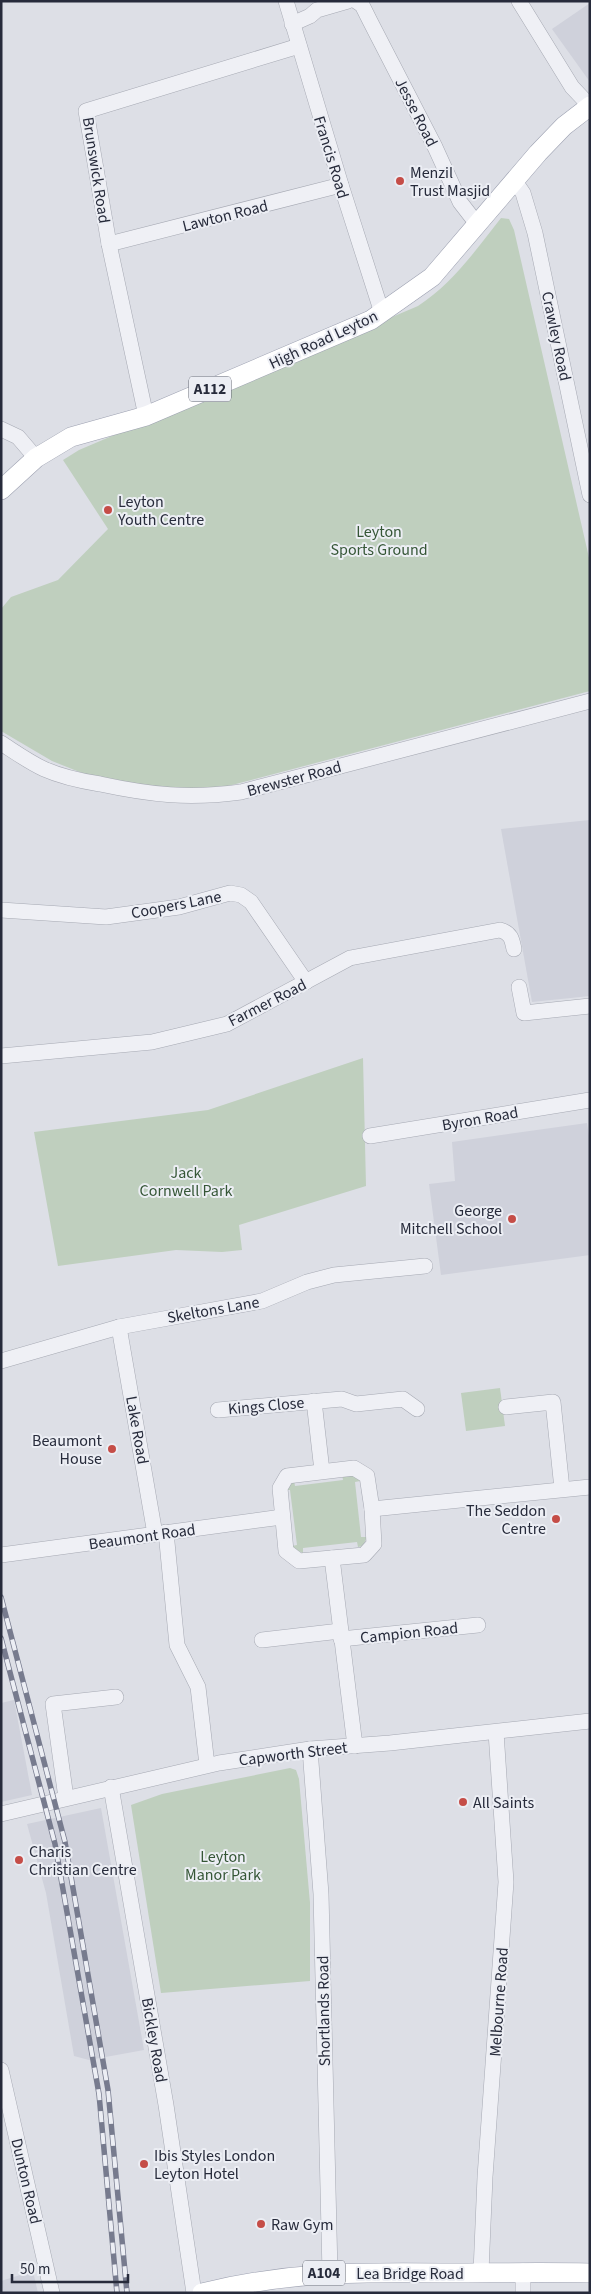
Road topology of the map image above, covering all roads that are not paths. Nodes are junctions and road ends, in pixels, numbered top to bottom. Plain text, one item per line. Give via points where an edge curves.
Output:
1 (286, 1) edge
2 (348, 1) edge
3 (356, 1) edge
4 (519, 1) edge
5 (292, 24) junction
6 (298, 46) junction
7 (590, 106) edge
8 (514, 180) junction
9 (340, 185) junction
10 (477, 224) junction
11 (109, 244) junction
12 (382, 312) junction
13 (146, 416) junction
14 (1, 429) edge
15 (36, 458) junction
16 (1, 490) edge
17 (590, 495) edge
18 (590, 701) edge
19 (1, 743) edge
20 (1, 910) edge
21 (514, 950) dead end
22 (306, 982) junction
23 (519, 987) dead end
24 (590, 1006) edge
25 (1, 1056) edge
26 (590, 1100) edge
27 (370, 1136) dead end
28 (425, 1266) dead end
29 (120, 1327) junction
30 (1, 1362) edge
31 (314, 1401) junction
32 (506, 1406) dead end
33 (417, 1409) dead end
34 (218, 1410) dead end
35 (322, 1471) junction
36 (590, 1486) edge
37 (562, 1489) junction
38 (372, 1509) junction
39 (282, 1517) junction
40 (160, 1533) junction
41 (2, 1553) edge
42 (332, 1558) junction
43 (478, 1625) dead end
44 (341, 1635) junction
45 (262, 1640) dead end
46 (116, 1697) dead end
47 (590, 1721) edge
48 (496, 1732) junction
49 (355, 1746) junction
50 (310, 1749) junction
51 (207, 1765) junction
52 (112, 1787) junction
53 (66, 1798) junction
54 (1, 1814) edge
55 (1, 2070) edge
56 (523, 2271) junction
57 (481, 2272) junction
58 (330, 2273) junction
59 (590, 2273) edge
60 (52, 2293) edge
61 (194, 2293) edge
62 (202, 2293) edge
63 (524, 2293) edge

1 - 5 street, Francis Road
2 - 5 street via 317,10
3 - 10 street, Jesse Road via 362,6 435,147 460,202
4 - 7 street via 572,86
5 - 6 street, Francis Road
6 - 9 street, Francis Road
6 - 11 street, Brunswick Road via 86,111
7 - 8 main road, High Road Leyton / A112 via 564,126
8 - 10 main road, High Road Leyton / A112
8 - 17 street, Crawley Road via 523,193 535,233
9 - 11 street, Lawton Road
9 - 12 street, Francis Road
10 - 12 main road, High Road Leyton / A112 via 432,277
11 - 13 street, Brunswick Road
12 - 13 main road, High Road Leyton / A112 via 371,320
13 - 15 main road, High Road Leyton / A112 via 72,437
14 - 15 street via 18,437
15 - 16 main road, High Road Leyton / A112
18 - 19 street, Brewster Road via 241,792 208,796 176,797 70,778 45,769
20 - 22 street, Coopers Lane via 106,917 179,907 230,893 241,895 251,902
21 - 22 street, Farmer Road via 511,937 500,930 350,958
22 - 25 street, Farmer Road via 227,1024 152,1042
23 - 24 street via 524,1013
26 - 27 street, Byron Road
28 - 29 street, Skeltons Lane via 334,1275 307,1282 262,1301
29 - 30 street, Skeltons Lane
29 - 40 street, Lake Road
31 - 33 street, Kings Close via 342,1399 356,1404 403,1399
31 - 34 street, Kings Close
31 - 35 street, Kings Close
32 - 37 street via 553,1402
35 - 38 street via 354,1468 367,1476
35 - 39 street via 288,1476 280,1488
36 - 37 street
37 - 38 street
38 - 42 street via 374,1544 364,1555
39 - 40 street, Beaumont Road
39 - 42 street via 286,1551 299,1560
40 - 41 street, Beaumont Road
40 - 51 street, Lake Road via 178,1644 198,1687
42 - 44 street, Campion Road
43 - 44 street, Campion Road
44 - 45 street, Campion Road
44 - 49 street, Campion Road
46 - 53 street via 53,1704
47 - 48 street, Capworth Street
48 - 49 street, Capworth Street
48 - 57 street, Melbourne Road via 506,1882
49 - 50 street, Capworth Street
50 - 51 street, Capworth Street
50 - 58 street, Shortlands Road via 320,1894
51 - 52 street, Capworth Street
52 - 53 street, Capworth Street
52 - 61 street, Bickley Road via 169,2123
53 - 54 street, Capworth Street
55 - 60 street, Dunton Road
56 - 57 main road, Lea Bridge Road / A104
56 - 59 main road, Lea Bridge Road / A104
56 - 63 street
57 - 58 main road, Lea Bridge Road / A104
58 - 62 main road, Lea Bridge Road / A104 via 267,2279

